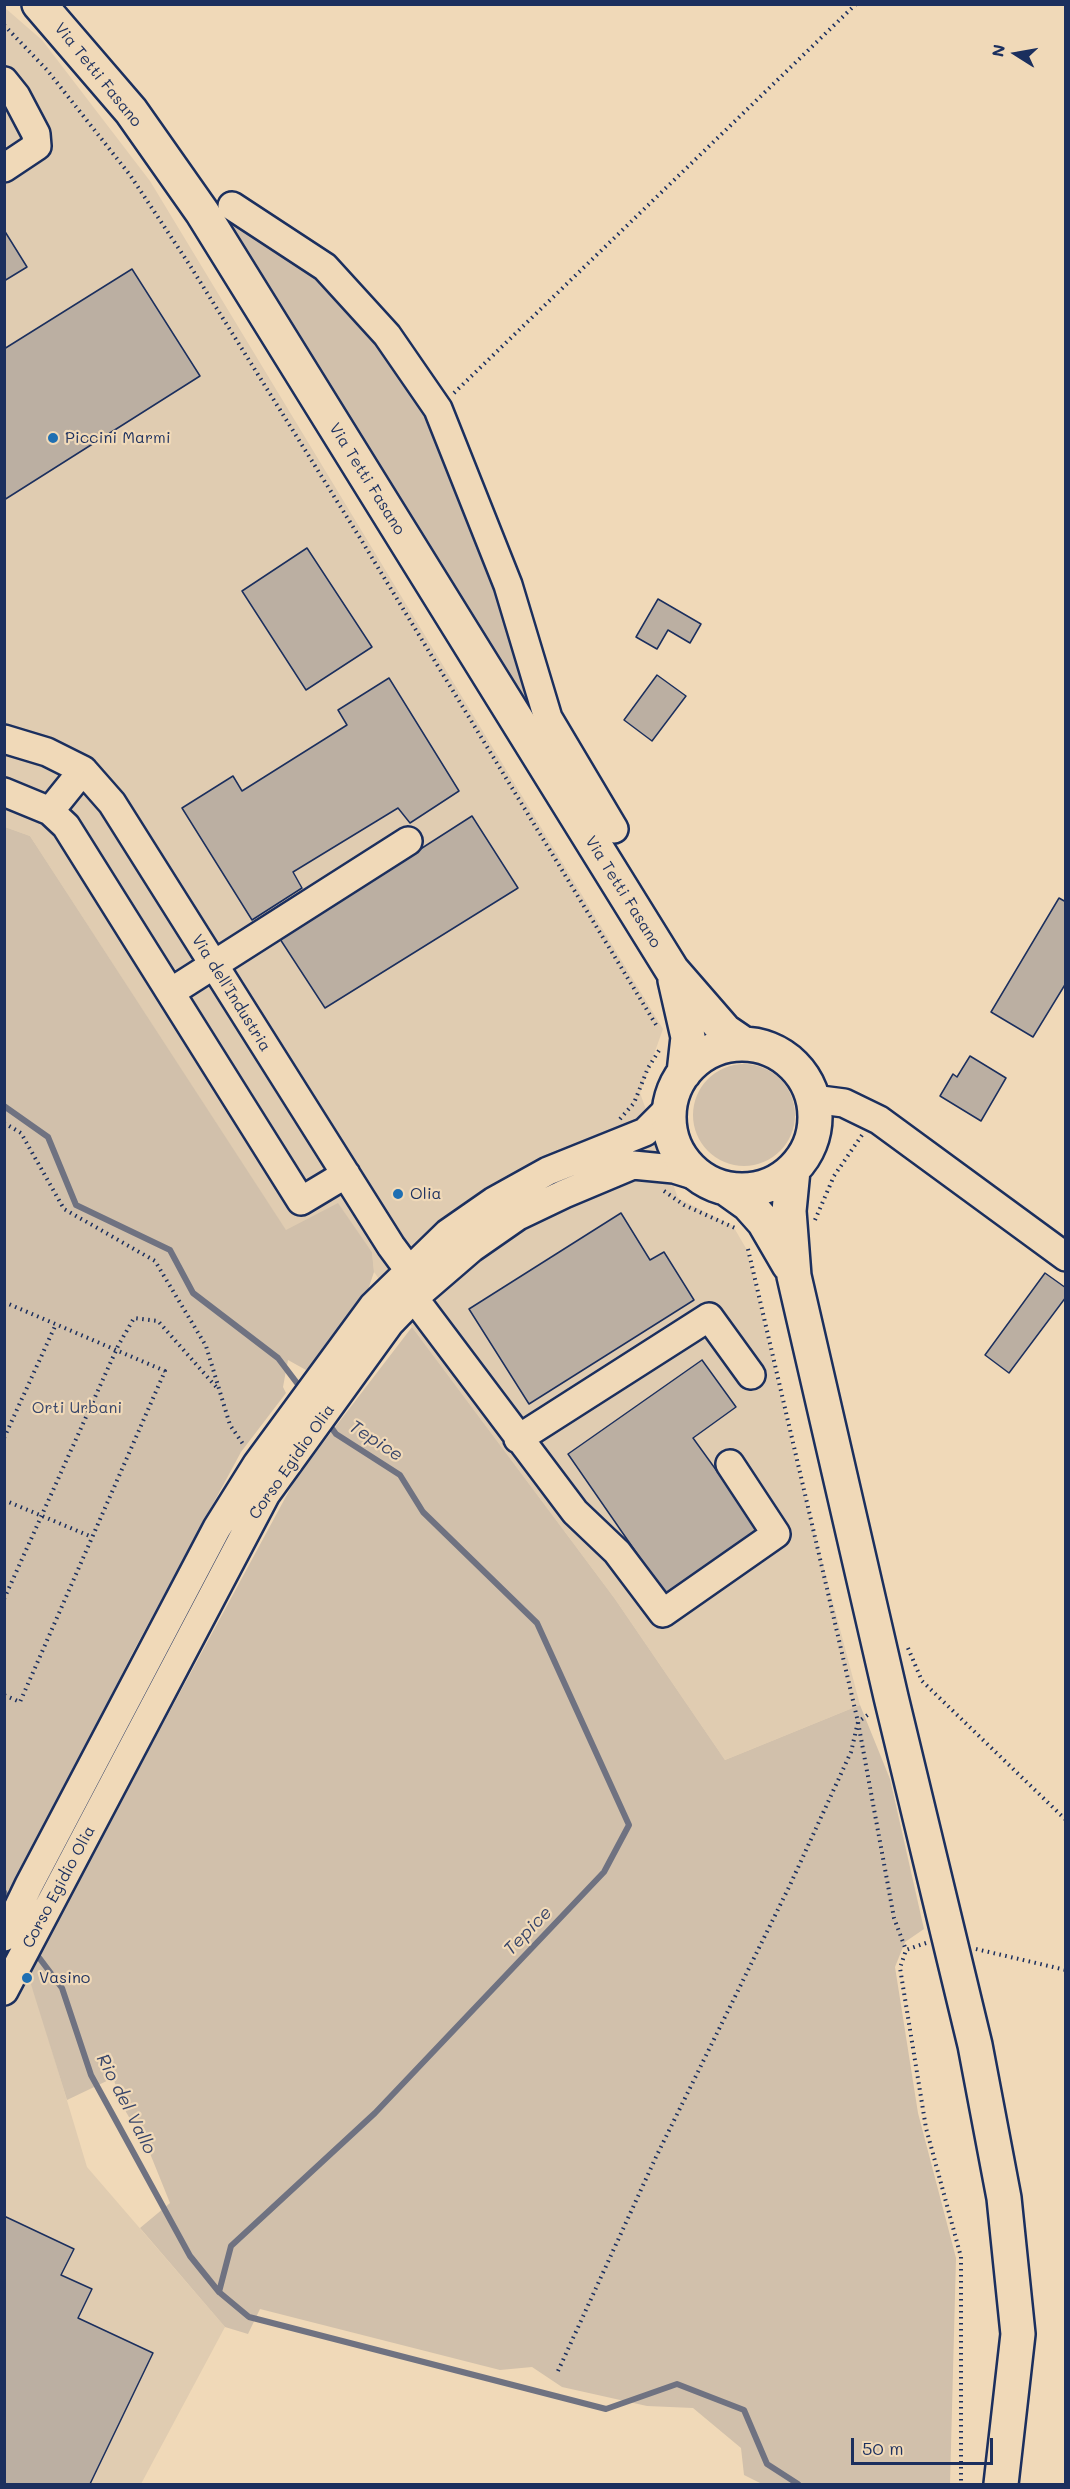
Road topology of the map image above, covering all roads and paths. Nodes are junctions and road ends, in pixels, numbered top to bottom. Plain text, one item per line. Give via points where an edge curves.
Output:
1 (39, 4) edge
2 (856, 4) edge
3 (4, 25) edge
4 (4, 81) edge
5 (4, 168) edge
6 (232, 206) dead end
7 (438, 409) junction
8 (4, 739) edge
9 (549, 747) junction
10 (83, 770) junction
11 (4, 792) edge
12 (50, 811) junction
13 (614, 830) dead end
14 (408, 841) dead end
15 (213, 965) junction
16 (672, 970) junction
17 (171, 992) junction
18 (660, 1036) dead end
19 (744, 1044) junction
20 (662, 1045) dead end
21 (684, 1073) junction
22 (813, 1099) junction
23 (670, 1107) junction
24 (879, 1120) junction
25 (621, 1123) dead end
26 (4, 1124) edge
27 (793, 1170) junction
28 (346, 1174) junction
29 (713, 1183) junction
30 (659, 1187) dead end
31 (814, 1222) dead end
32 (741, 1236) dead end
33 (745, 1244) dead end
34 (1065, 1257) edge
35 (794, 1276) junction
36 (415, 1286) junction
37 (4, 1302) edge
38 (56, 1324) junction
39 (115, 1351) junction
40 (751, 1375) dead end
41 (221, 1392) junction
42 (305, 1419) junction
43 (4, 1438) edge
44 (518, 1439) junction
45 (257, 1464) junction
46 (730, 1464) dead end
47 (4, 1500) edge
48 (42, 1516) junction
49 (92, 1538) junction
50 (4, 1599) edge
51 (905, 1641) dead end
52 (4, 1695) edge
53 (891, 1697) junction
54 (858, 1722) junction
55 (1065, 1820) edge
56 (5, 1935) edge
57 (930, 1942) dead end
58 (967, 1947) dead end
59 (906, 1950) junction
60 (1065, 1970) edge
61 (4, 1991) edge
62 (558, 2371) dead end
63 (961, 2484) edge
64 (1001, 2484) edge

1 - 9 main road, Via Tetti Fasano via 131,111 202,212
2 - 7 path
3 - 18 path via 47,70 130,175 189,264 372,558
4 - 5 street via 36,134 37,146
6 - 7 street via 325,267 387,335
7 - 9 street via 508,585 548,718
8 - 10 street, Via dell'Industria via 47,752
9 - 13 street
9 - 16 main road, Via Tetti Fasano
10 - 12 street
10 - 15 street, Via dell'Industria via 112,803
11 - 12 street
12 - 17 street via 66,826
14 - 15 street
15 - 17 street
15 - 28 street, Via dell'Industria
16 - 19 main road, Via Tetti Fasano via 725,1031
16 - 21 main road, Via Tetti Fasano via 688,1037
17 - 28 street via 301,1201
19 - 21 main road via 722,1047 700,1057
19 - 22 main road via 768,1048 788,1060 804,1077
20 - 25 path via 634,1103 619,1117
21 - 23 main road
22 - 24 street via 844,1103
22 - 27 main road via 813,1137
23 - 29 main road via 670,1127 685,1164
23 - 36 street, Corso Egidio Olia via 645,1132 548,1171 448,1233
24 - 31 path via 858,1139 834,1176
24 - 34 street
26 - 41 path via 21,1134 64,1209 155,1261 206,1346
27 - 29 main road via 774,1184 750,1190
27 - 35 main road via 789,1211
28 - 36 street, Via dell'Industria
29 - 35 main road via 748,1204 764,1222
29 - 36 street, Corso Egidio Olia via 674,1169 633,1165 518,1216
30 - 32 path via 684,1205 737,1228
33 - 54 path
35 - 53 main road
36 - 42 street, Corso Egidio Olia via 335,1400
36 - 42 street, Corso Egidio Olia via 373,1306 319,1378
36 - 44 street, Via dell'Industria
37 - 38 path
38 - 39 path
38 - 43 path
39 - 41 path via 134,1318 158,1321
39 - 48 path
39 - 49 path via 165,1371
40 - 44 street via 710,1317
41 - 45 path via 230,1425
42 - 45 street, Corso Egidio Olia
42 - 61 street, Corso Egidio Olia
44 - 46 street, Via dell'Industria via 575,1512 617,1552 663,1612 776,1534
45 - 56 street, Corso Egidio Olia via 217,1528
47 - 48 path
48 - 49 path
48 - 50 path
49 - 52 path via 20,1702
51 - 55 path via 922,1681
53 - 54 path
53 - 64 main road via 975,2045 1004,2198 1018,2334
54 - 59 path via 894,1918
54 - 62 path via 851,1752 800,1864 656,2157
57 - 59 path
58 - 60 path
59 - 63 path via 900,1968 926,2128 961,2257

